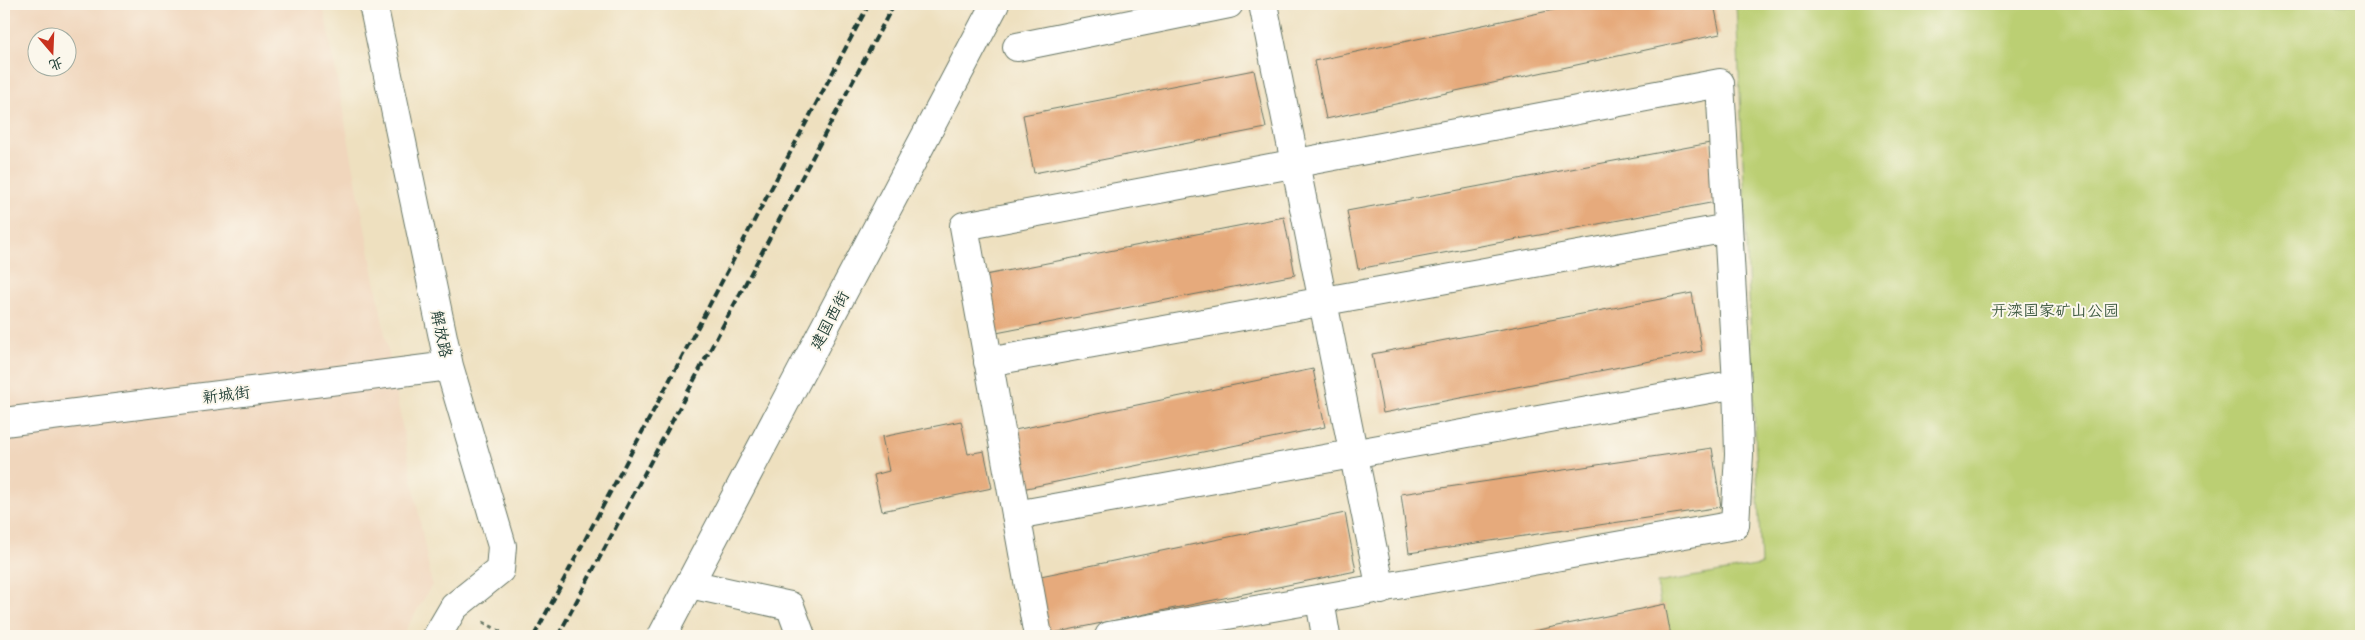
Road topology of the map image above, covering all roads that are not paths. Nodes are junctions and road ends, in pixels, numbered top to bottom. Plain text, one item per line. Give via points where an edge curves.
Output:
1 (373, 4) edge
2 (995, 4) edge
3 (1229, 4) edge
4 (1263, 4) edge
5 (1016, 47) dead end
6 (1296, 165) junction
7 (1728, 228) junction
8 (1323, 302) junction
9 (988, 362) junction
10 (449, 366) junction
11 (1737, 384) junction
12 (4, 422) edge
13 (1353, 454) junction
14 (1016, 515) junction
15 (690, 584) junction
16 (1381, 590) junction
17 (1320, 600) junction
18 (437, 636) edge
19 (662, 636) edge
20 (801, 636) edge
21 (1038, 636) edge
22 (1109, 636) edge
23 (1326, 636) edge

1 - 10 street, 解放路
2 - 15 street, 建国西街
3 - 5 street
4 - 6 street
6 - 7 street via 1720,83
6 - 8 street
6 - 9 street via 964,226
7 - 8 street
7 - 11 street
8 - 9 street
8 - 13 street
9 - 14 street
10 - 12 street, 新城街
10 - 18 street, 解放路 via 502,546 500,570 454,607
11 - 13 street
11 - 16 street via 1739,454 1735,525
13 - 14 street
13 - 16 street
14 - 21 street
15 - 19 street, 建国西街
15 - 20 street via 790,606
16 - 17 street
17 - 22 street
17 - 23 street

